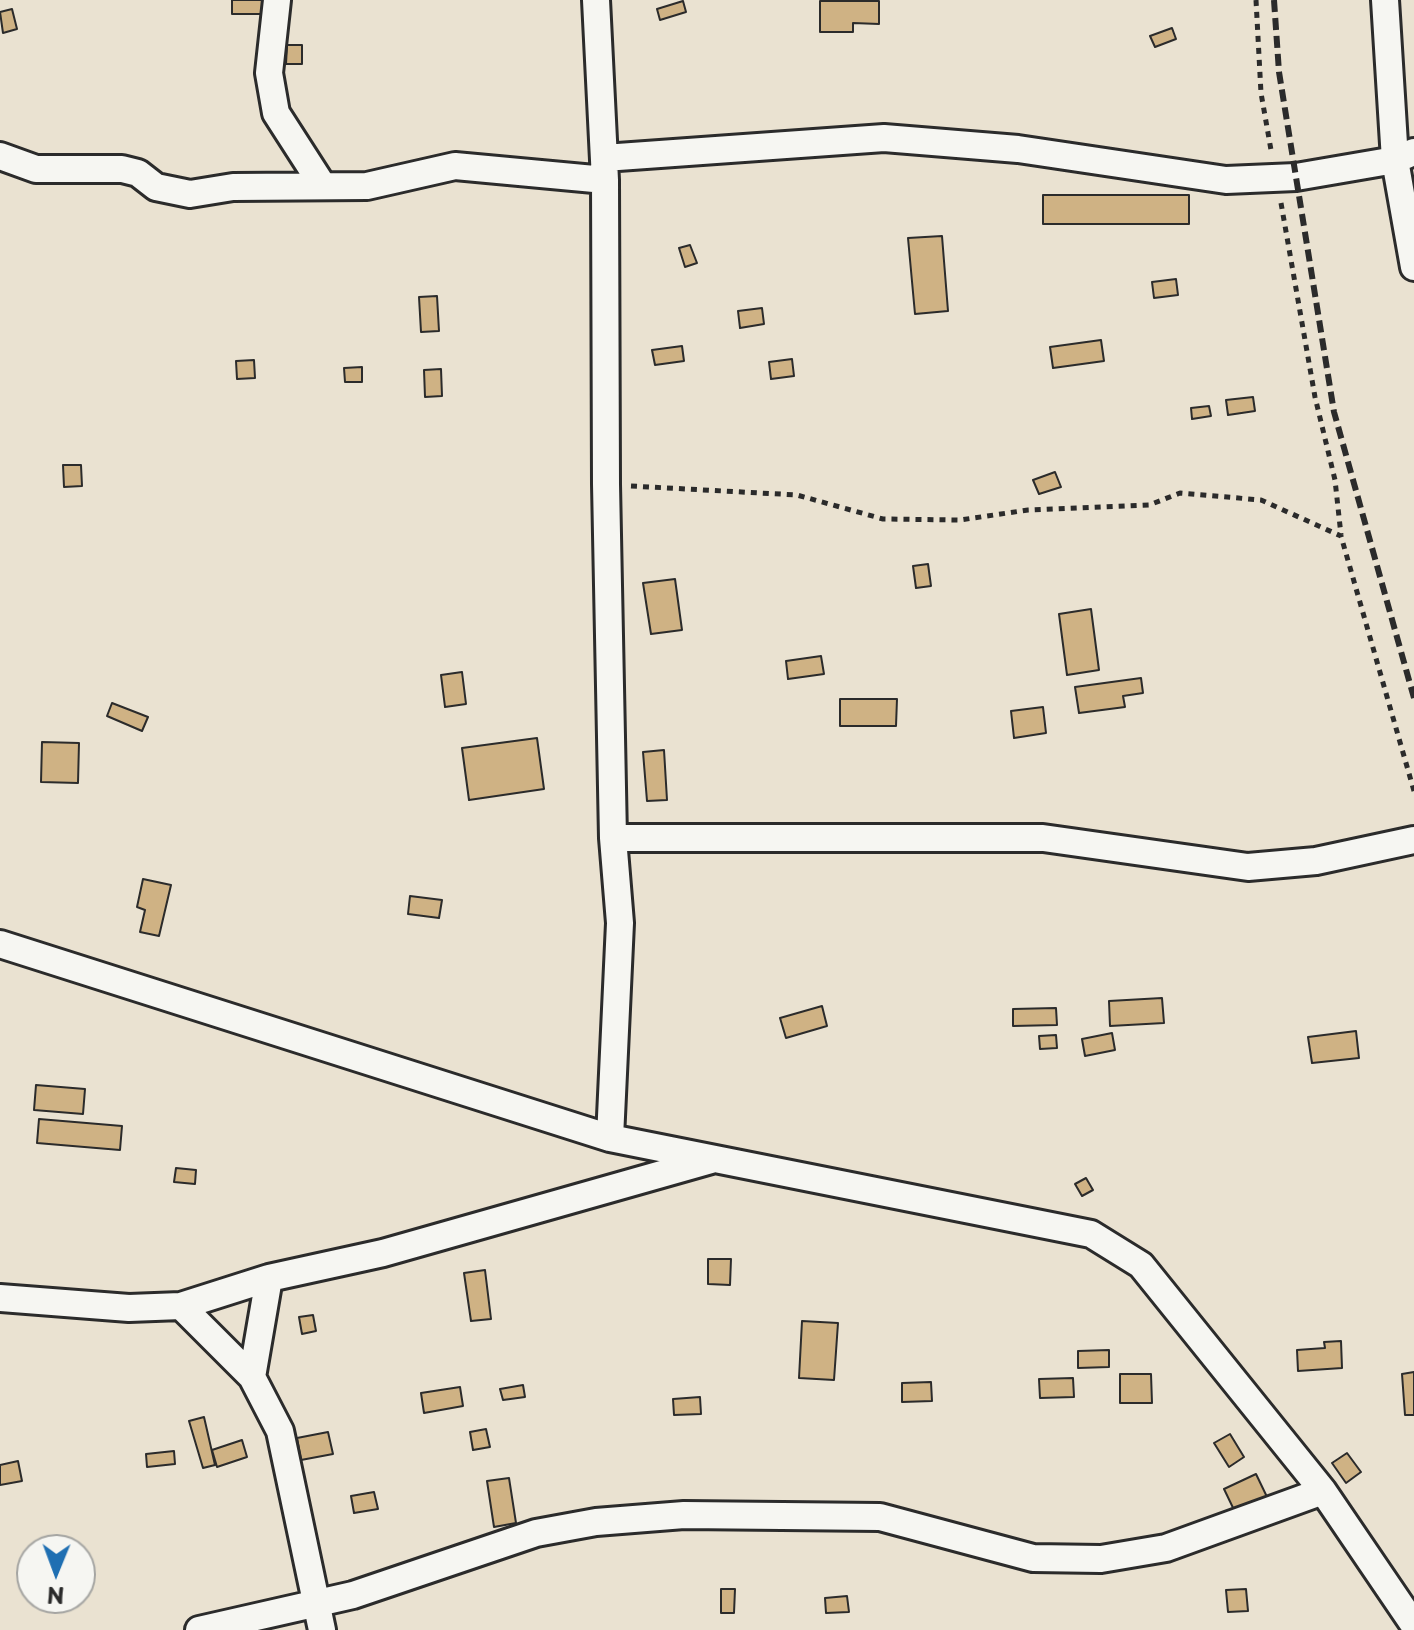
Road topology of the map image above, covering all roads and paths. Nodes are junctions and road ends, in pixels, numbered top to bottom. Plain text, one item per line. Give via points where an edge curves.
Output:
1 (277, 0) edge
2 (596, 0) edge
3 (1256, 0) edge
4 (1385, 0) edge
5 (0, 156) edge
6 (1404, 156) edge
7 (605, 169) junction
8 (1276, 178) junction
9 (321, 183) junction
10 (1414, 267) edge
11 (606, 484) junction
12 (1341, 536) junction
13 (1414, 791) edge
14 (613, 838) junction
15 (1414, 840) edge
16 (0, 944) edge
17 (610, 1138) junction
18 (714, 1159) junction
19 (269, 1278) junction
20 (0, 1298) edge
21 (181, 1306) junction
22 (252, 1377) junction
23 (1323, 1491) junction
24 (317, 1602) junction
25 (1414, 1625) edge
26 (199, 1630) edge
27 (322, 1630) edge

1 - 9 street via 269,73 276,113
2 - 7 street
3 - 8 path via 1261,93
4 - 6 street
5 - 9 street via 36,169 122,169 156,187 190,194
6 - 8 street
6 - 10 street
7 - 8 street via 884,138 1018,149 1226,180
7 - 9 street via 455,166 367,186
7 - 11 street
8 - 12 path via 1335,480
11 - 12 path via 797,495 883,519 960,520 1028,510 1149,505 1180,493 1261,500
11 - 14 street
12 - 13 path
14 - 15 street via 1043,838 1248,867 1316,861
14 - 17 street via 620,923
16 - 17 street
17 - 18 street
18 - 19 street via 383,1253
18 - 23 street via 1091,1234 1141,1265
19 - 21 street
19 - 22 street
20 - 21 street via 129,1308
21 - 22 street
22 - 24 street via 280,1431
23 - 24 street via 1166,1548 1101,1559 1033,1558 880,1517 684,1515 596,1522 536,1533 353,1595
23 - 25 street
24 - 26 street
24 - 27 street

